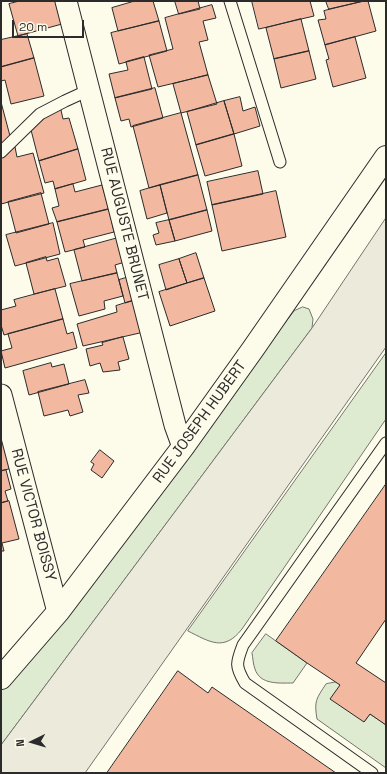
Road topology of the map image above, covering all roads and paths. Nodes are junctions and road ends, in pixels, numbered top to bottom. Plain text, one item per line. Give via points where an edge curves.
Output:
1 (66, 1) edge
2 (230, 1) edge
3 (90, 90) junction
4 (1, 152) edge
5 (386, 157) edge
6 (280, 162) dead end
7 (1, 395) edge
8 (386, 443) edge
9 (183, 447) junction
10 (58, 612) junction
11 (1, 678) edge
12 (372, 773) edge

1 - 3 street, RUE AUGUSTE BRUNET
2 - 6 lane
3 - 4 lane via 40,114
3 - 9 street, RUE AUGUSTE BRUNET via 175,425
5 - 9 street, RUE JOSEPH HUBERT
7 - 10 street, RUE VICTOR BOISSY
8 - 12 lane via 243,645 237,661 238,671 245,683
9 - 10 street, RUE JOSEPH HUBERT
10 - 11 street, RUE JOSEPH HUBERT

